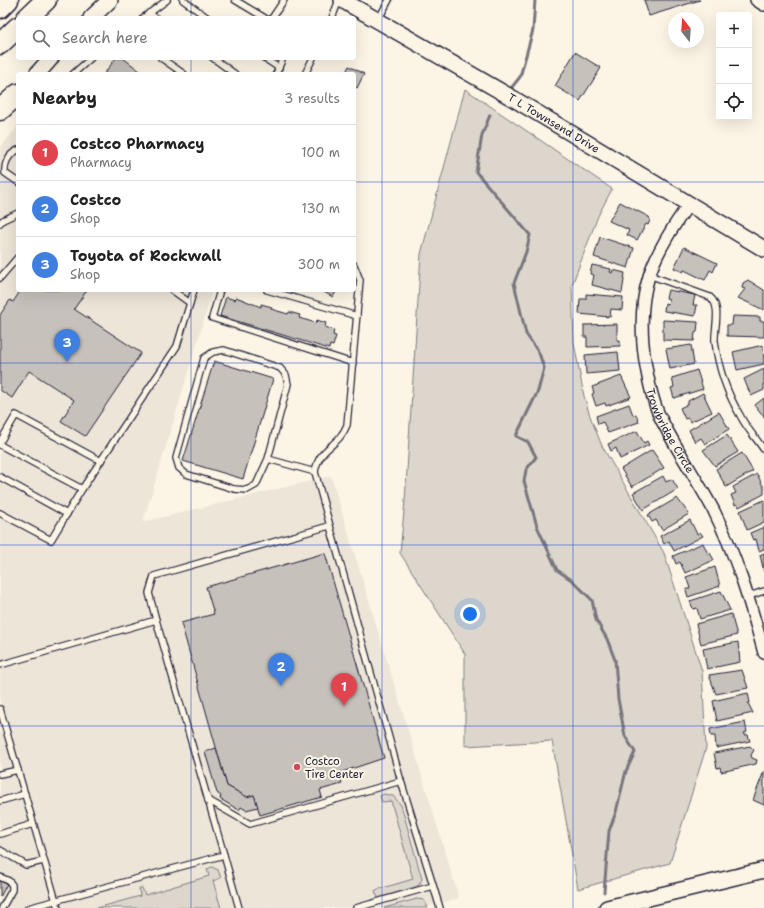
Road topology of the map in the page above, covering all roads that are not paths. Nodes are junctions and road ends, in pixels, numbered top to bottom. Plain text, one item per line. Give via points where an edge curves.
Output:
1 (8, 0) edge
2 (46, 0) edge
3 (110, 0) edge
4 (167, 0) edge
5 (183, 0) edge
6 (236, 0) edge
7 (284, 0) edge
8 (340, 0) edge
9 (389, 0) edge
10 (756, 0) edge
11 (764, 5) edge
12 (0, 8) edge
13 (149, 13) junction
14 (29, 16) edge
15 (96, 16) edge
16 (145, 16) edge
17 (153, 16) edge
18 (205, 16) edge
19 (262, 16) edge
20 (273, 16) edge
21 (333, 16) edge
22 (377, 22) junction
23 (16, 29) edge
24 (0, 44) edge
25 (49, 60) edge
26 (89, 60) edge
27 (164, 60) edge
28 (216, 60) edge
29 (267, 60) edge
30 (282, 60) edge
31 (312, 60) edge
32 (279, 68) junction
33 (38, 72) edge
34 (75, 72) edge
35 (181, 72) edge
36 (232, 72) edge
37 (277, 72) edge
38 (306, 72) edge
39 (16, 96) edge
40 (16, 96) edge
41 (0, 110) edge
42 (0, 114) edge
43 (16, 152) edge
44 (16, 181) edge
45 (689, 204) junction
46 (16, 214) edge
47 (1, 220) edge
48 (764, 249) edge
49 (16, 259) edge
50 (356, 270) edge
51 (648, 275) junction
52 (0, 278) edge
53 (175, 292) edge
54 (193, 292) edge
55 (219, 292) edge
56 (274, 292) edge
57 (190, 303) junction
58 (357, 316) junction
59 (353, 363) junction
60 (0, 443) edge
61 (764, 450) edge
62 (268, 459) junction
63 (101, 461) junction
64 (314, 472) junction
65 (0, 477) edge
66 (82, 489) junction
67 (0, 513) edge
68 (67, 514) junction
69 (329, 526) junction
70 (764, 591) edge
71 (749, 596) junction
72 (156, 620) junction
73 (764, 653) edge
74 (0, 665) edge
75 (0, 709) edge
76 (18, 770) junction
77 (0, 774) edge
78 (402, 781) junction
79 (25, 794) junction
80 (208, 800) junction
81 (0, 801) edge
82 (33, 824) junction
83 (0, 834) edge
84 (0, 850) edge
85 (224, 856) junction
86 (44, 861) junction
87 (764, 870) edge
88 (0, 877) edge
89 (433, 886) junction
90 (55, 900) junction
91 (2, 908) edge
92 (28, 908) edge
93 (58, 908) edge
94 (239, 908) edge
95 (356, 908) edge
96 (440, 908) edge
97 (607, 908) edge

1 - 12 highway
2 - 14 highway
3 - 15 street
4 - 13 lane
5 - 18 lane
6 - 19 lane
7 - 20 lane
8 - 21 lane
8 - 22 street, T L Townsend Drive
9 - 22 lane
10 - 11 street
13 - 16 lane
13 - 17 lane
22 - 45 street, T L Townsend Drive via 514,99
23 - 24 highway
25 - 33 street
26 - 34 lane
27 - 35 lane
28 - 36 lane
29 - 32 lane
30 - 32 lane
31 - 38 lane
32 - 37 lane
39 - 41 highway
40 - 42 street
43 - 44 lane via 8,158 4,166 5,173
45 - 48 street, T L Townsend Drive
45 - 51 street, Trowbridge Circle via 659,249
46 - 47 lane
49 - 52 lane
50 - 58 lane via 360,280
51 - 61 lane via 710,297 714,301 715,341 722,374 741,418
51 - 71 street, Trowbridge Circle via 642,308 642,342 648,379 659,415 719,522 738,562
53 - 57 lane
54 - 57 lane
55 - 59 lane via 212,318
56 - 58 lane
57 - 63 lane via 177,346
58 - 59 lane
59 - 64 lane via 347,425 340,438 316,461
60 - 63 lane via 16,415
60 - 66 lane
62 - 62 lane via 288,384 286,375 280,368 224,350 213,352 204,358 176,458 179,468 186,474 234,489 247,490 256,485
62 - 64 lane
63 - 66 lane
64 - 69 lane
65 - 68 lane
66 - 68 lane
67 - 68 lane via 51,540
69 - 72 lane via 154,576 149,593
69 - 78 lane
70 - 71 lane
71 - 73 street, Trowbridge Circle
72 - 74 lane
72 - 80 lane
75 - 76 lane
76 - 77 lane
76 - 79 lane
78 - 80 lane via 250,824
78 - 89 lane
79 - 81 lane
79 - 82 lane
80 - 85 lane
82 - 83 lane
82 - 86 lane
84 - 86 lane via 26,865
85 - 90 lane
85 - 94 lane
86 - 90 lane
87 - 97 street
88 - 91 lane via 12,885
89 - 95 lane
89 - 96 lane
90 - 92 lane
90 - 93 lane

